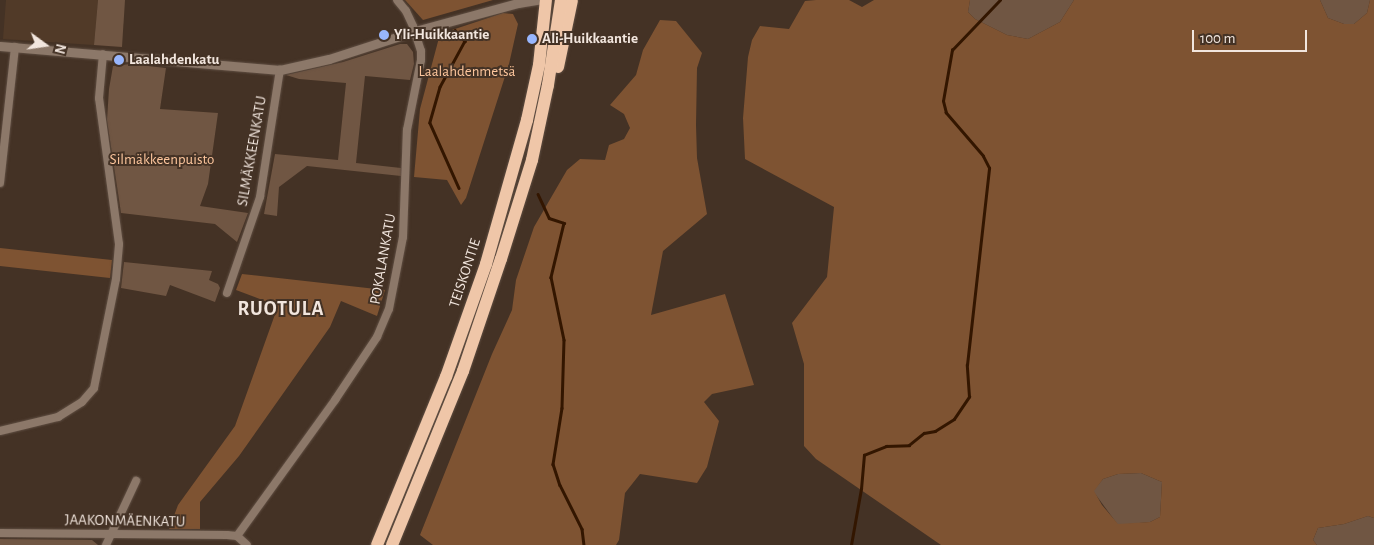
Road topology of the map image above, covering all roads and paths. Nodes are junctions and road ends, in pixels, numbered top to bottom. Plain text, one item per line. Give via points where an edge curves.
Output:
1 (397, 0) edge
2 (538, 0) edge
3 (546, 0) edge
4 (560, 0) edge
5 (572, 0) edge
6 (415, 32) junction
7 (0, 46) edge
8 (16, 47) junction
9 (103, 54) junction
10 (280, 70) junction
11 (548, 84) junction
12 (0, 183) edge
13 (227, 293) dead end
14 (0, 431) edge
15 (136, 481) dead end
16 (0, 533) edge
17 (110, 534) junction
18 (237, 536) junction
19 (106, 545) edge
20 (247, 545) edge
21 (377, 545) edge
22 (392, 545) edge

1 - 6 street
2 - 6 street
3 - 21 highway, TEISKONTIE via 539,65 529,111 494,236 446,377
4 - 11 highway, TEISKONTIE
5 - 11 highway via 560,64
6 - 10 street via 329,59
6 - 18 street, POKALANKATU via 421,60 409,114 404,237 389,309 377,337 335,400
7 - 8 street
8 - 9 street
8 - 12 street
9 - 10 street
9 - 14 street via 100,98 119,244 117,274 94,388 82,402 58,416
10 - 13 street, SILMÄKKEENKATU via 260,197
11 - 22 highway, TEISKONTIE via 532,160 463,371
15 - 17 street
16 - 17 street, JAAKONMÄENKATU
17 - 18 street, JAAKONMÄENKATU
17 - 19 street
18 - 20 street

